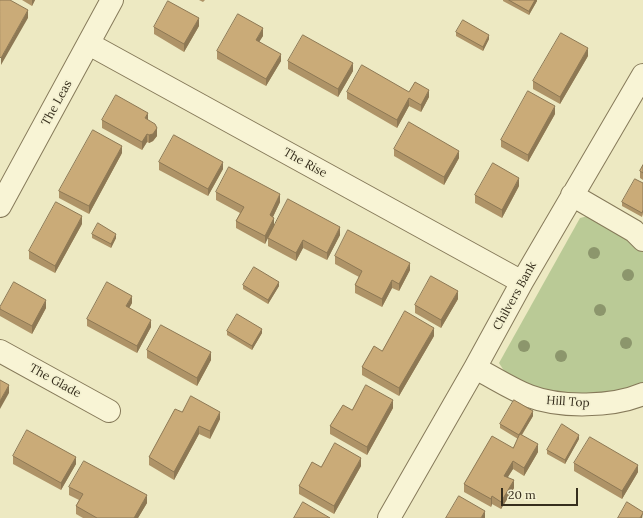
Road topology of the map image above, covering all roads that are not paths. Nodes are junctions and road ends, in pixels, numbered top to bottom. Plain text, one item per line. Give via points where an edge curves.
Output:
1 (112, 0) edge
2 (89, 44) junction
3 (643, 75) edge
4 (572, 195) junction
5 (0, 206) edge
6 (643, 240) edge
7 (522, 282) junction
8 (0, 351) edge
9 (475, 368) junction
10 (643, 394) edge
11 (109, 411) dead end
12 (389, 518) edge

1 - 2 street, The Leas
2 - 5 street, The Leas
2 - 7 street, The Rise
3 - 4 street, Chilvers Bank
4 - 6 street via 634,230
4 - 7 street, Chilvers Bank
7 - 9 street, Chilvers Bank
8 - 11 street, The Glade
9 - 10 street, Hill Top via 528,396 547,402 602,404
9 - 12 street, Chilvers Bank

